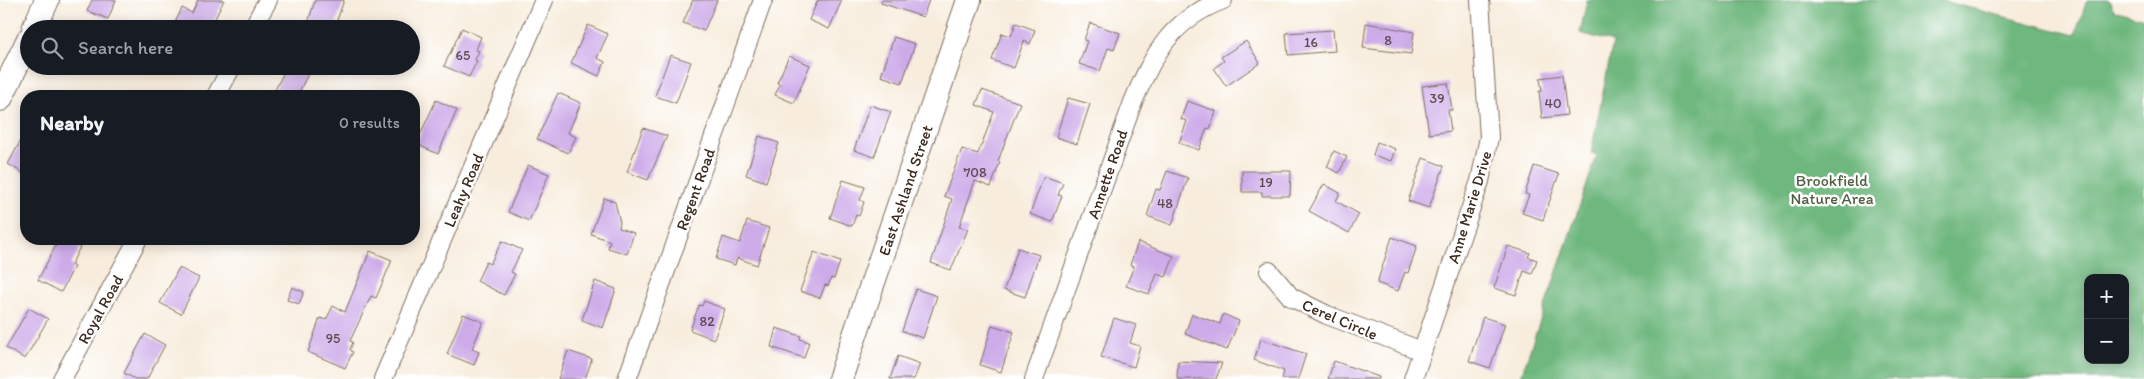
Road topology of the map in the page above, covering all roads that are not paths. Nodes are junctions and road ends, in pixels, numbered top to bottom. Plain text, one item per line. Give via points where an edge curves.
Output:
1 (47, 0) edge
2 (268, 0) edge
3 (544, 0) edge
4 (763, 0) edge
5 (969, 0) edge
6 (1223, 0) edge
7 (1475, 3) edge
8 (38, 20) edge
9 (257, 20) edge
10 (20, 58) edge
11 (227, 75) edge
12 (219, 90) edge
13 (0, 99) edge
14 (135, 245) edge
15 (1269, 271) dead end
16 (1422, 351) junction
17 (62, 379) edge
18 (383, 379) edge
19 (627, 379) edge
20 (840, 379) edge
21 (1034, 379) edge
22 (1413, 379) edge

1 - 8 main road
2 - 9 street
3 - 18 street, Leahy Road
4 - 19 street, Regent Road
5 - 20 main road, East Ashland Street
6 - 21 street, Annette Road via 1200,9 1170,34 1151,60
7 - 16 street, Anne Marie Drive via 1489,137 1480,181
10 - 13 main road
11 - 12 street
14 - 17 street, Royal Road
15 - 16 street, Cerel Circle via 1291,297 1327,315
16 - 22 street, Anne Marie Drive

